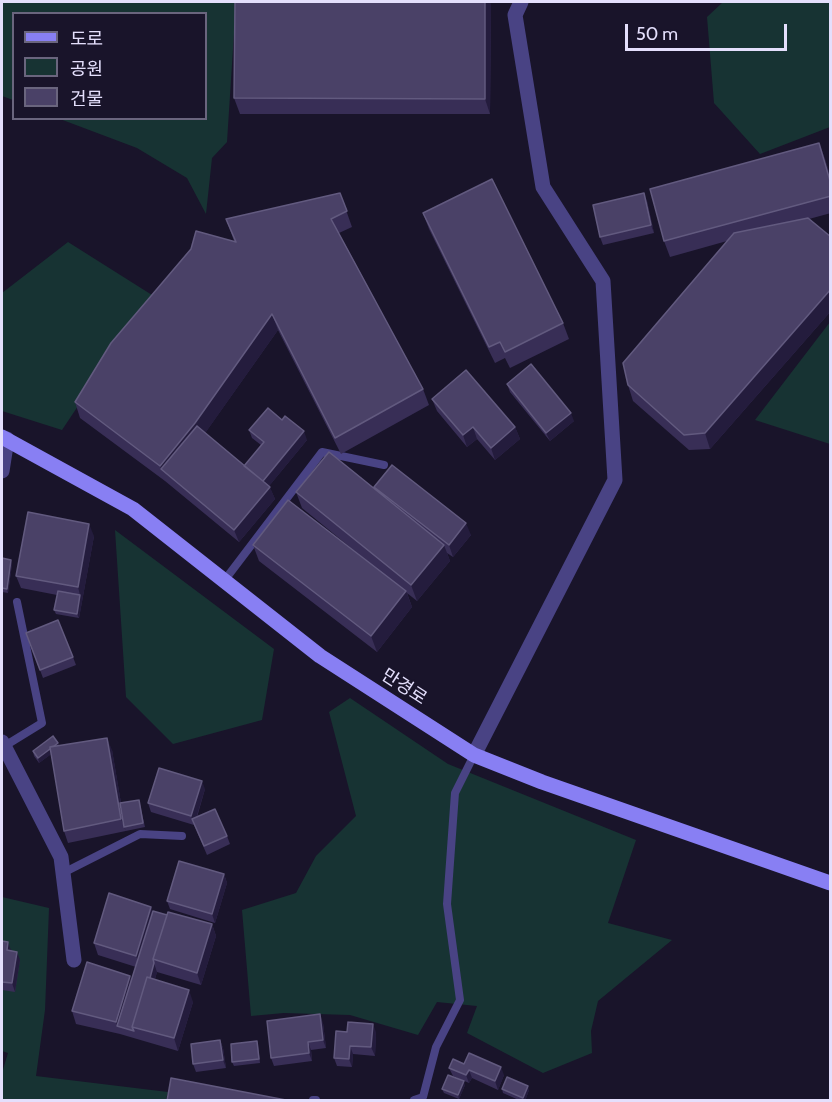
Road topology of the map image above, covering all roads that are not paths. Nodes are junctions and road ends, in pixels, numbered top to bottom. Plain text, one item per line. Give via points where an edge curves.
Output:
1 (521, 2) edge
2 (4, 438) edge
3 (384, 465) dead end
4 (2, 471) edge
5 (224, 581) junction
6 (17, 602) dead end
7 (2, 744) edge
8 (474, 756) junction
9 (182, 836) dead end
10 (63, 873) junction
11 (831, 883) edge
12 (74, 960) dead end
13 (414, 1101) edge

1 - 8 street via 515,15 543,187 603,281 615,480
2 - 4 street
2 - 5 street, 만경로 via 133,509
3 - 5 lane via 322,452
5 - 8 street, 만경로 via 320,656
6 - 7 lane via 42,723
7 - 10 street via 61,857
8 - 11 street, 만경로
8 - 13 lane via 455,793 447,904 460,1000 436,1047 423,1097
9 - 10 lane via 140,834
10 - 12 street

